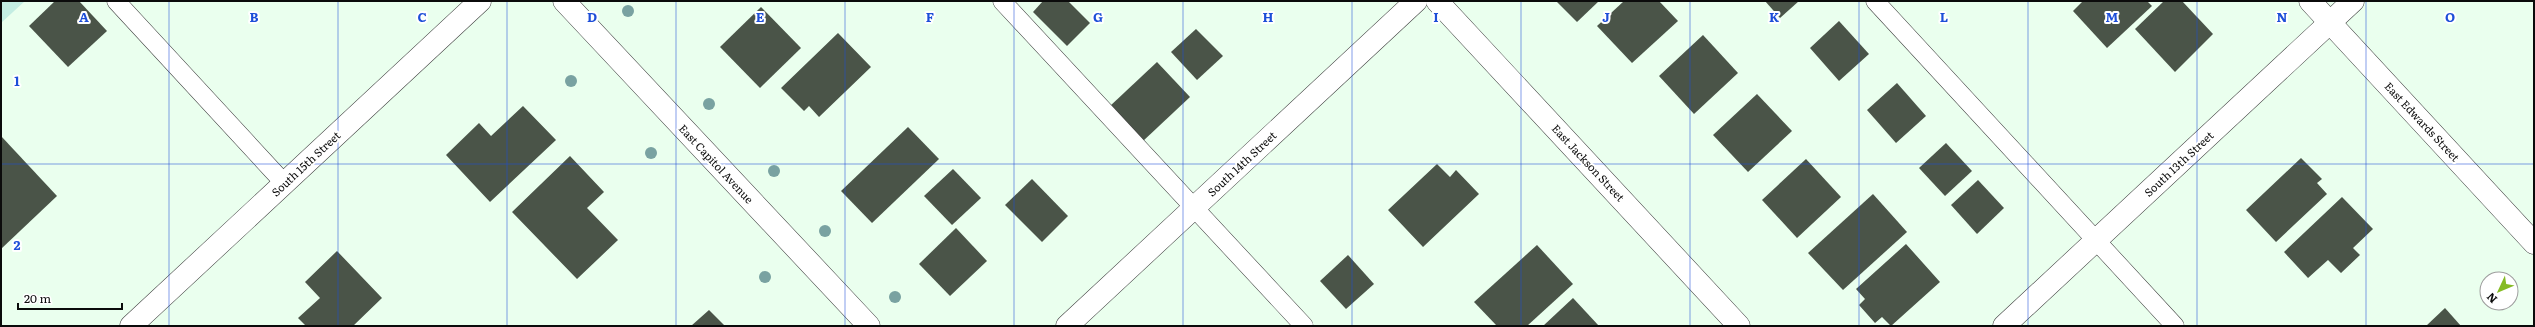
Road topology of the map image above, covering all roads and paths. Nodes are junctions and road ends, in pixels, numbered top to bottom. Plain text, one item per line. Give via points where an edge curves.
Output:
1 (116, 1) edge
2 (480, 1) edge
3 (564, 1) edge
4 (1002, 1) edge
5 (1416, 1) edge
6 (1436, 1) edge
7 (1875, 1) edge
8 (2310, 1) edge
9 (2353, 1) edge
10 (2330, 23) junction
11 (285, 184) junction
12 (1195, 207) junction
13 (2097, 240) junction
14 (2534, 243) edge
15 (131, 326) edge
16 (869, 326) edge
17 (1067, 326) edge
18 (1304, 326) edge
19 (1739, 326) edge
20 (2004, 326) edge
21 (2175, 326) edge

1 - 11 lane
2 - 11 street, South 15th Street
3 - 16 street, East Capitol Avenue
4 - 12 lane
5 - 12 street, South 14th Street
6 - 19 street, East Jackson Street
7 - 13 lane
8 - 10 street, East Edwards Street
9 - 10 street, South 13th Street
10 - 13 street, South 13th Street
10 - 14 street, East Edwards Street
11 - 15 street, South 15th Street
12 - 17 street, South 14th Street
12 - 18 lane
13 - 20 street, South 13th Street
13 - 21 lane

